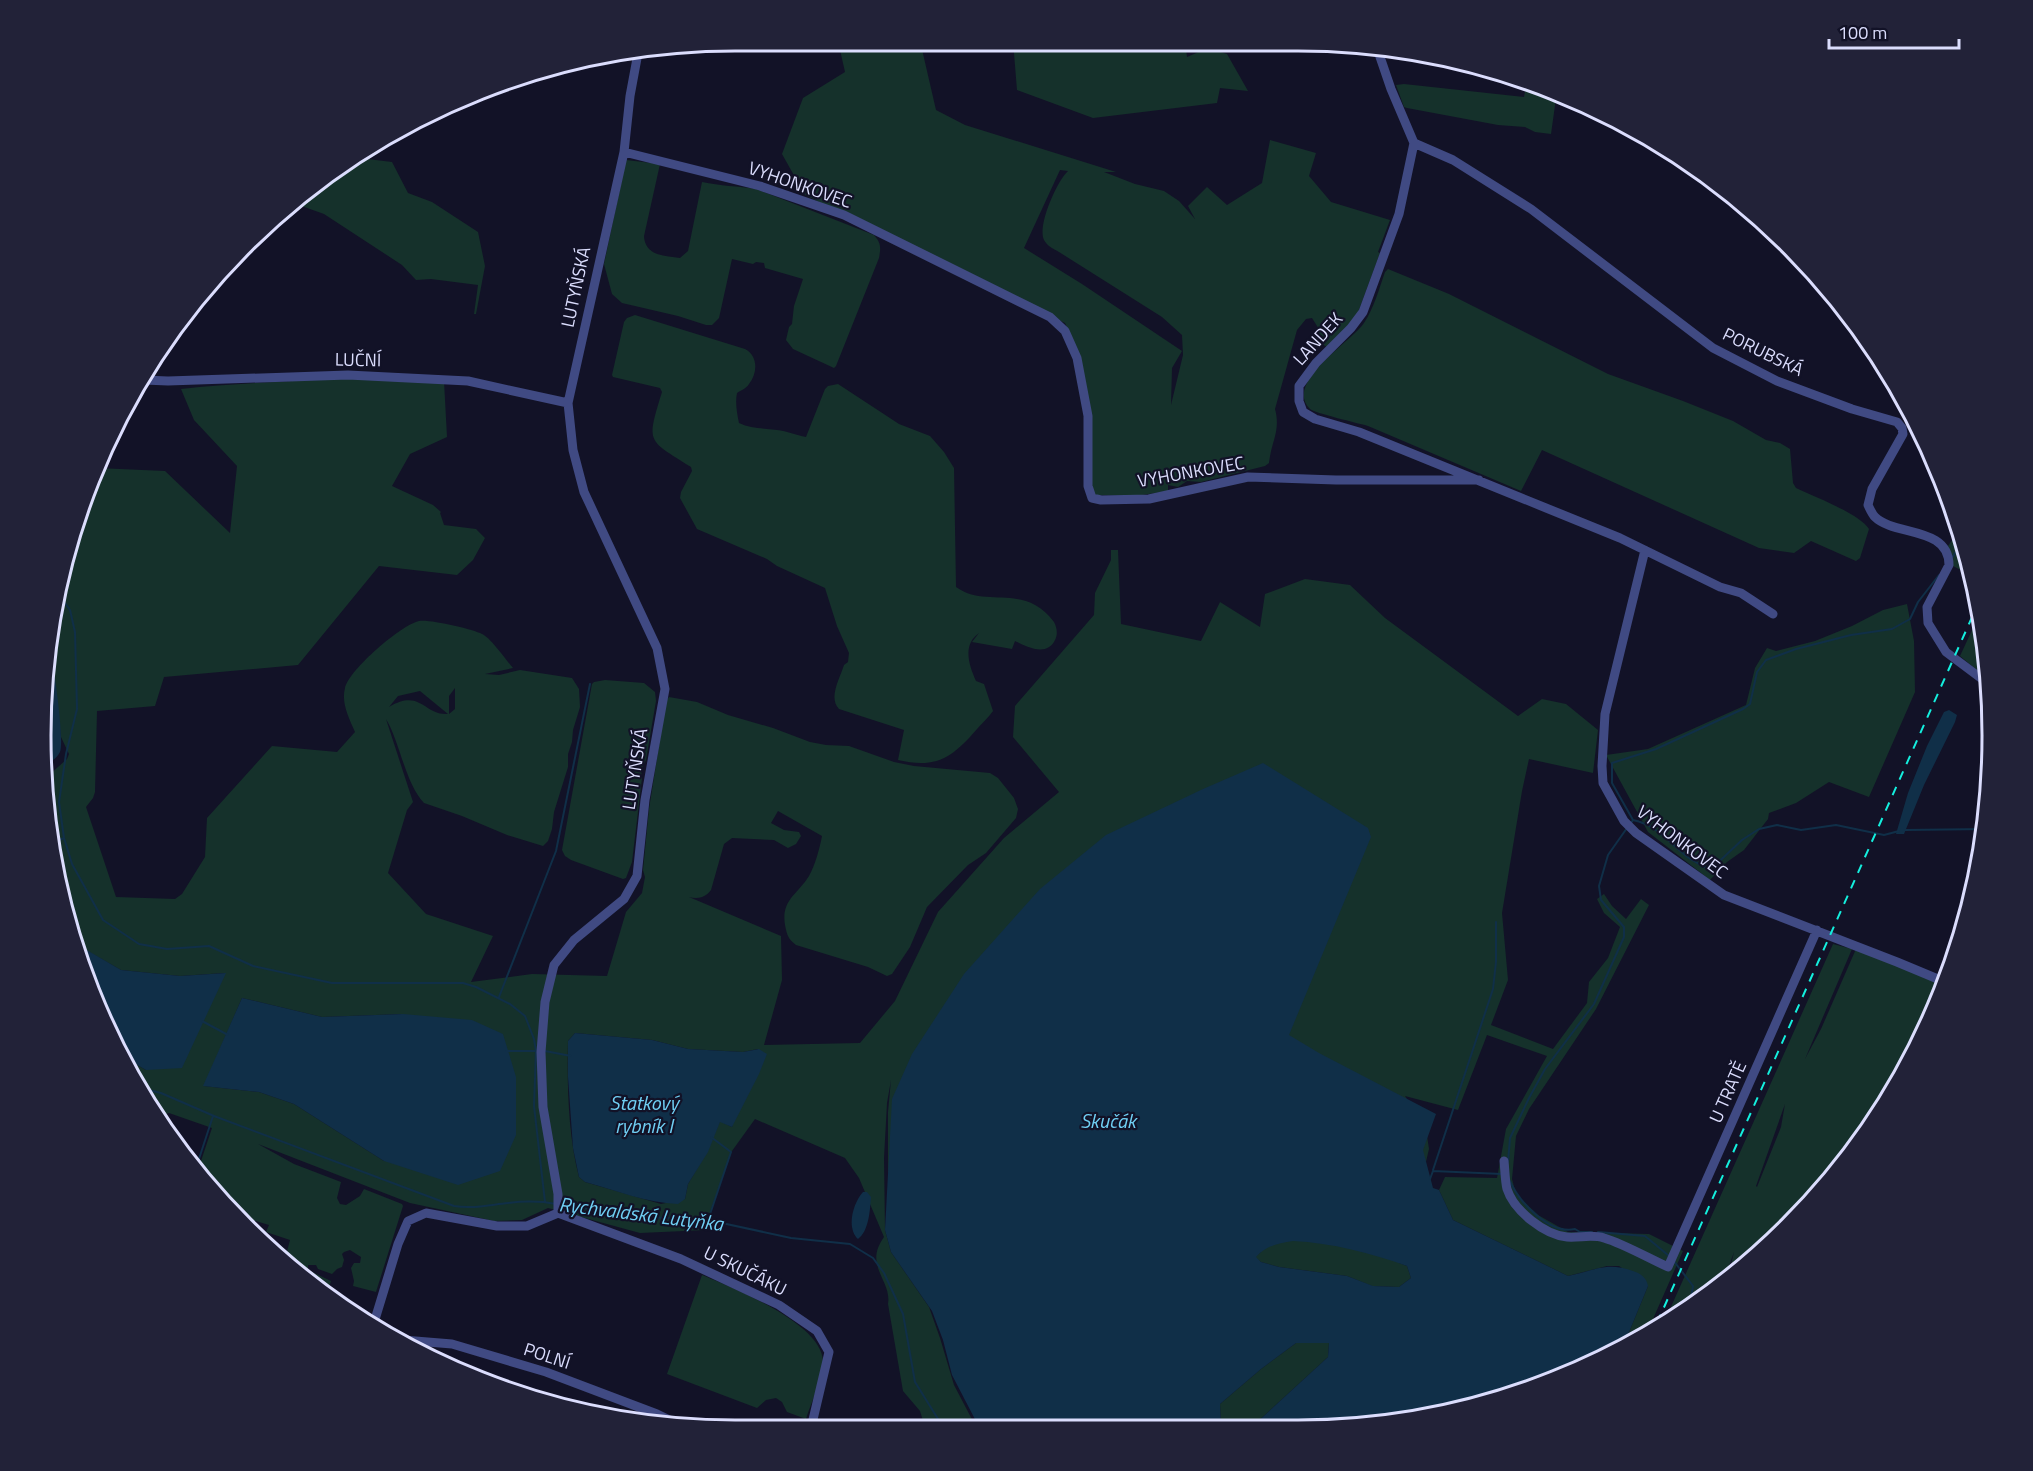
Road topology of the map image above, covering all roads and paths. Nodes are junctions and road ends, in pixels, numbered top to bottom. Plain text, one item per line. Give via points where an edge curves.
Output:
1 (1380, 56) edge
2 (637, 58) edge
3 (1414, 143) junction
4 (624, 152) junction
5 (151, 380) edge
6 (568, 403) junction
7 (1479, 480) junction
8 (1645, 550) junction
9 (1773, 614) dead end
10 (1980, 678) edge
11 (1817, 930) junction
12 (1937, 979) edge
13 (1504, 1165) dead end
14 (558, 1213) junction
15 (376, 1317) edge
16 (418, 1341) edge
17 (660, 1416) edge
18 (813, 1420) edge

1 - 3 street
2 - 4 street, LUTYŇSKÁ
3 - 7 street, LANDEK via 1399,214 1363,312 1306,375 1299,386 1299,401 1303,412 1314,418
3 - 10 street, PORUBSKÁ via 1453,160 1531,209 1713,348 1776,381 1897,422 1903,434 1872,489 1868,505 1875,518 1918,532 1944,548 1949,562 1927,607 1928,623 1946,652
4 - 6 street, LUTYŇSKÁ
4 - 7 street, VYHONKOVEC via 760,186 844,215 1050,316 1065,331 1077,358 1088,416 1088,486 1092,498 1149,499 1248,477
5 - 6 street, LUČNÍ via 348,375 468,381
6 - 14 street, LUTYŇSKÁ via 573,450 584,492 657,648 664,689 637,876 624,899 574,940 555,965 544,1002 543,1107
7 - 8 street, VYHONKOVEC
8 - 9 street, VYHONKOVEC via 1740,593
8 - 11 street, VYHONKOVEC via 1605,714 1603,783 1624,822 1724,895
11 - 12 street, VYHONKOVEC
11 - 13 street, U TRATĚ via 1669,1265 1602,1237 1566,1237 1544,1230 1523,1212 1507,1190
14 - 15 street via 527,1226 497,1226 426,1213 408,1221
14 - 18 street, U SKUČÁKU via 681,1259 778,1305 817,1331 829,1352
16 - 17 street, POLNÍ via 452,1344 546,1372

